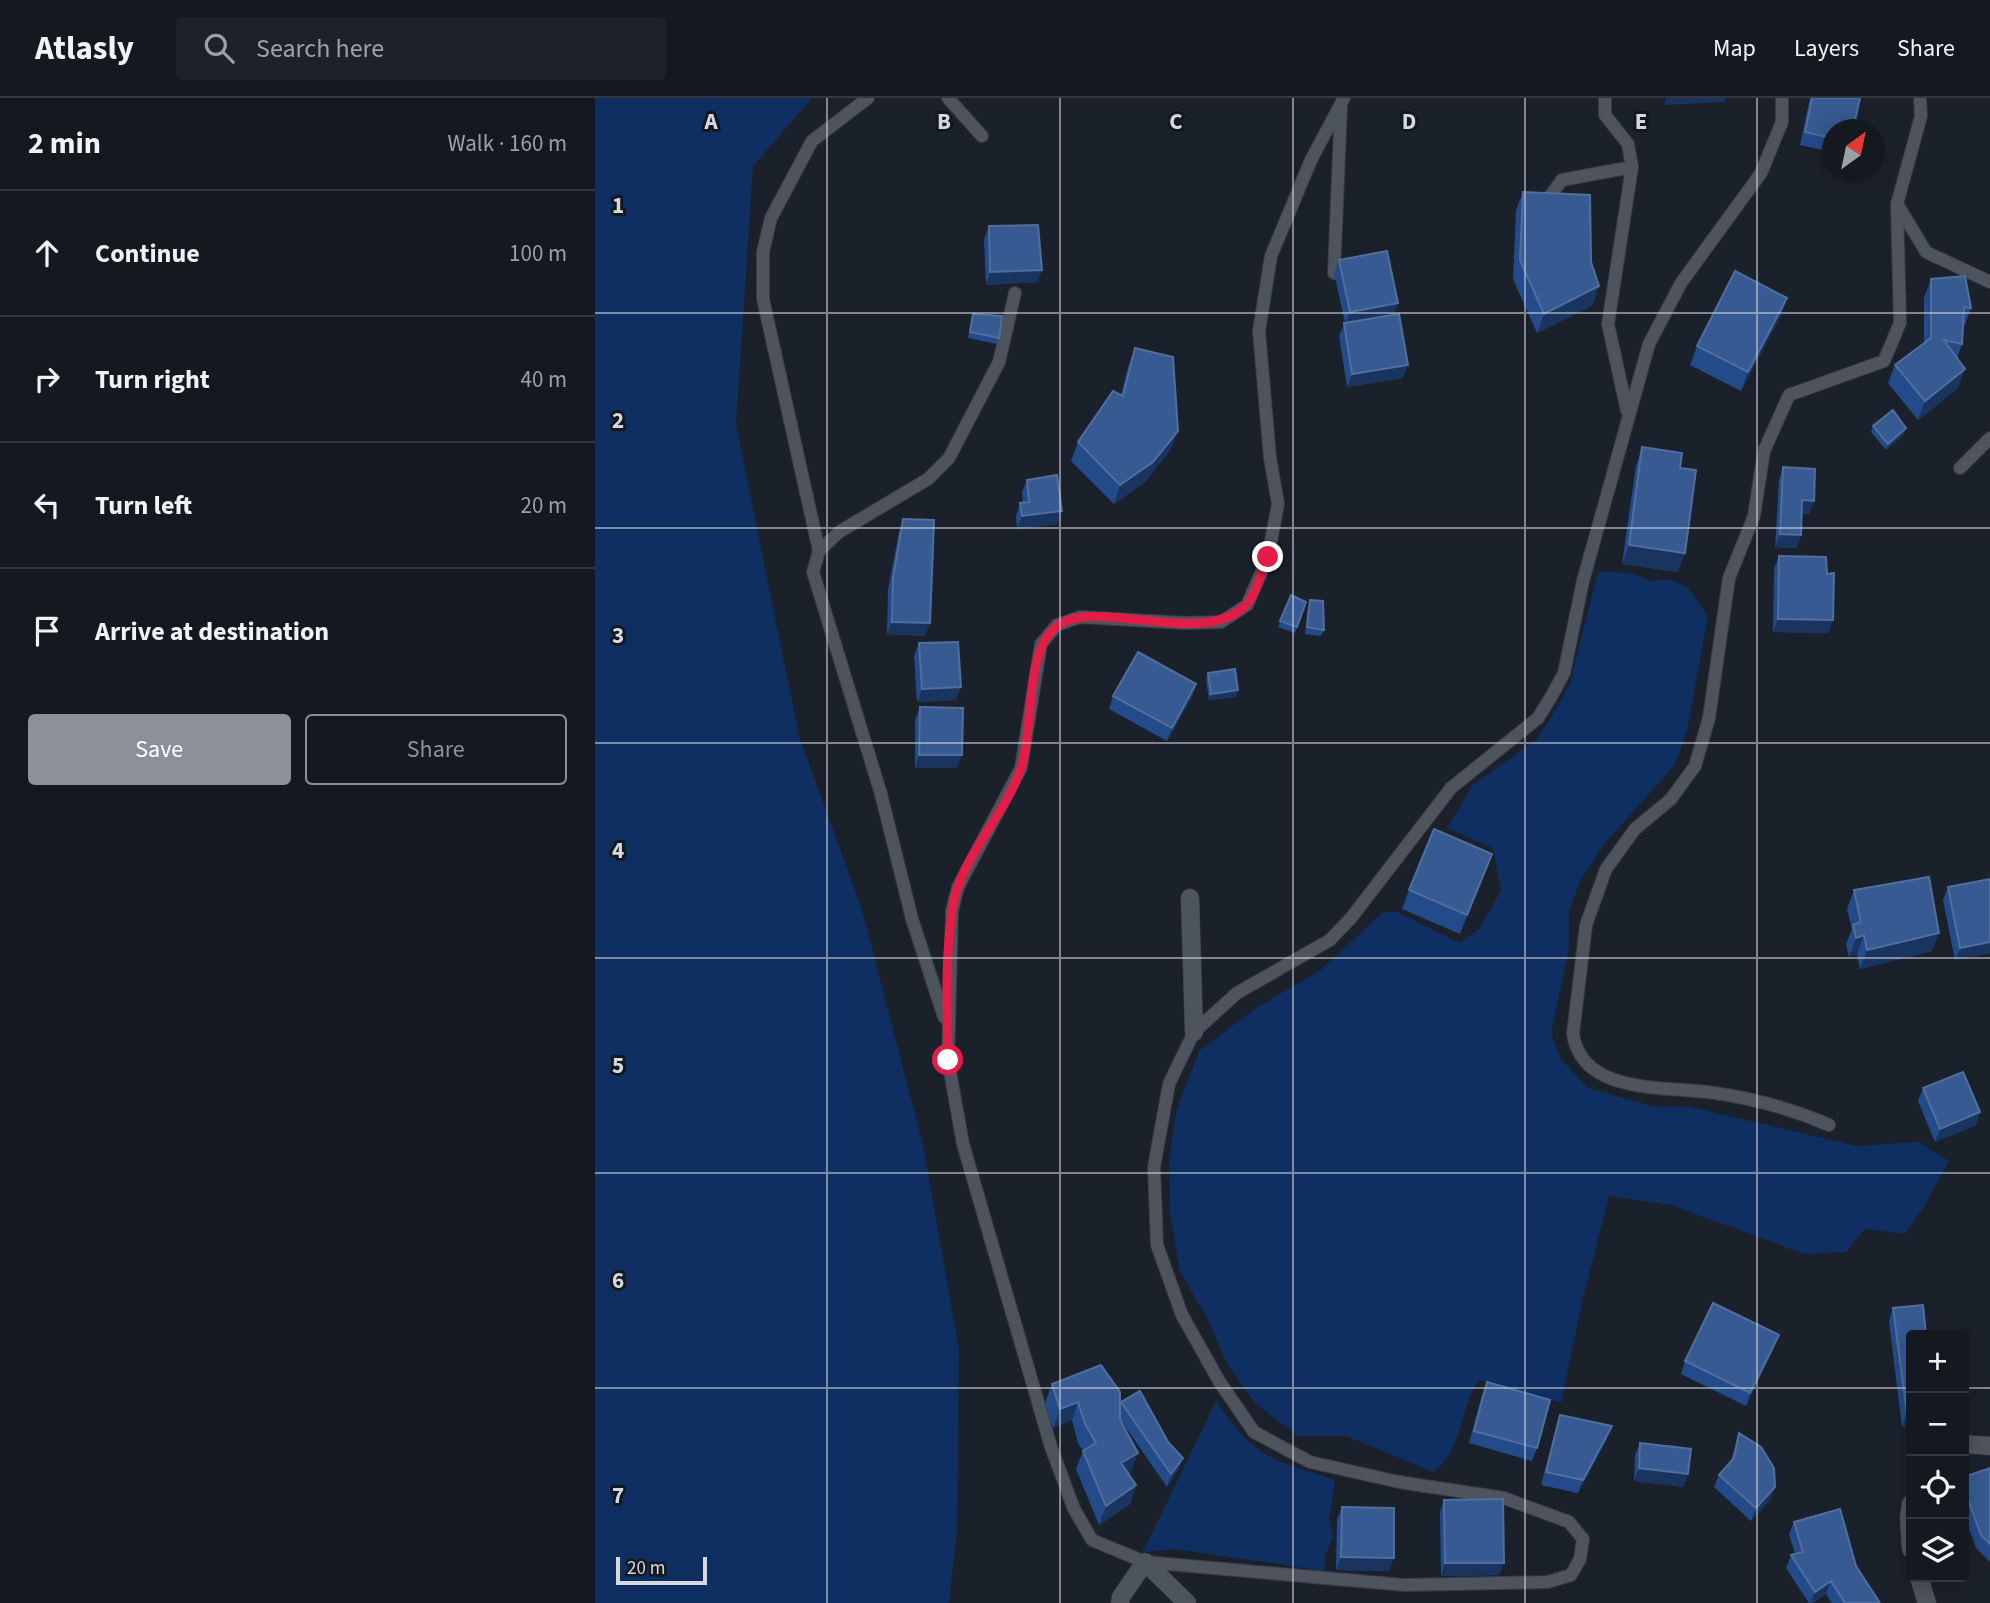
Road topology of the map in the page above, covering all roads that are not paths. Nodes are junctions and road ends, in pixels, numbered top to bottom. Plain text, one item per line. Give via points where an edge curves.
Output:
1 (868, 98) edge
2 (948, 98) edge
3 (1605, 98) edge
4 (1782, 98) edge
5 (1920, 98) edge
6 (1343, 100) edge
7 (982, 136) dead end
8 (1632, 167) junction
9 (1547, 200) edge
10 (1897, 204) junction
11 (1334, 273) dead end
12 (1990, 282) edge
13 (1015, 293) dead end
14 (1627, 415) junction
15 (1990, 438) edge
16 (1960, 468) dead end
17 (819, 551) junction
18 (1190, 898) dead end
19 (947, 1028) junction
20 (1194, 1032) junction
21 (1829, 1125) dead end
22 (1969, 1444) edge
23 (1990, 1446) edge
24 (1145, 1562) junction
25 (1921, 1582) edge
26 (1120, 1603) edge
27 (1187, 1603) edge
28 (1927, 1603) edge

1 - 17 lane via 812,141 771,218 763,252 763,299
2 - 7 lane
3 - 8 lane via 1605,115 1628,144
4 - 14 lane via 1782,122 1761,173 1681,283 1649,344
5 - 10 lane via 1921,116
6 - 11 lane
6 - 19 lane via 1311,160 1271,256 1259,331 1278,504 1268,557 1247,605 1221,622 1080,617 1057,625 1041,643 1021,768 958,887 952,911
8 - 9 lane via 1562,180
8 - 14 lane via 1608,324
10 - 12 lane via 1926,252
10 - 21 lane via 1900,323 1884,361 1789,395 1764,451 1753,516 1729,579 1709,718 1695,766 1671,799 1635,829 1606,869 1586,925 1573,1034 1581,1058 1605,1076 1636,1086 1715,1093 1786,1107
13 - 17 lane via 999,362 949,458 928,479 839,532
14 - 20 lane via 1564,673 1538,718 1451,788 1330,940 1237,993
15 - 16 lane
17 - 19 lane via 813,572
18 - 20 street
19 - 24 lane via 963,1144 1051,1447 1092,1540
20 - 24 lane via 1170,1084 1154,1167 1157,1245 1182,1315 1254,1432 1310,1462 1504,1498 1569,1522 1583,1539 1580,1559 1571,1574 1548,1582 1403,1585
22 - 23 street
24 - 26 street
24 - 27 street
25 - 28 street

